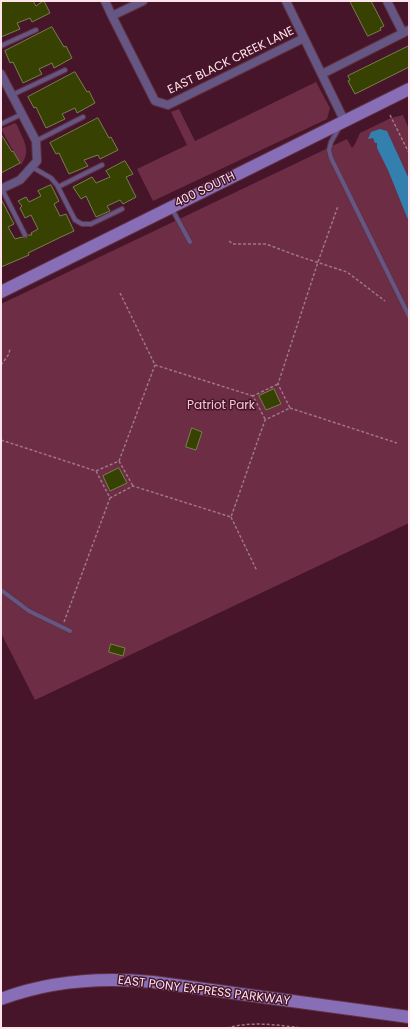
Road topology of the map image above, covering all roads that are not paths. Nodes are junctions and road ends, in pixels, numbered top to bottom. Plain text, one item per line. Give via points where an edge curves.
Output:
1 (105, 1) edge
2 (143, 1) edge
3 (286, 1) edge
4 (387, 1) edge
5 (112, 16) junction
6 (36, 30) dead end
7 (406, 32) edge
8 (304, 38) junction
9 (1, 46) edge
10 (65, 70) dead end
11 (1, 74) edge
12 (322, 74) junction
13 (409, 89) edge
14 (12, 95) junction
15 (22, 114) junction
16 (83, 118) dead end
17 (344, 120) junction
18 (1, 124) edge
19 (36, 141) junction
20 (34, 164) junction
21 (102, 165) dead end
22 (58, 187) junction
23 (2, 189) edge
24 (171, 207) junction
25 (122, 209) dead end
26 (25, 235) dead end
27 (190, 242) dead end
28 (1, 292) edge
29 (409, 316) edge
30 (1, 590) edge
31 (70, 631) dead end
32 (1, 999) edge
33 (409, 1017) edge

1 - 5 street
2 - 5 street
3 - 8 street
4 - 7 street
5 - 8 street, EAST BLACK CREEK LANE via 156,101 168,105
6 - 9 lane
7 - 12 street
8 - 12 street
10 - 14 lane
11 - 14 street
12 - 17 street
13 - 17 street, 400 SOUTH
14 - 15 street
15 - 18 lane
15 - 19 street
16 - 19 lane
17 - 24 street, 400 SOUTH
17 - 29 lane via 329,150
19 - 20 street
20 - 22 lane
20 - 23 street via 20,180
21 - 22 lane
22 - 25 lane via 75,220 82,224 91,224
23 - 26 lane
24 - 27 lane
24 - 28 street, 400 SOUTH
30 - 31 lane via 28,611
32 - 33 street, EAST PONY EXPRESS PARKWAY via 66,983 121,980

